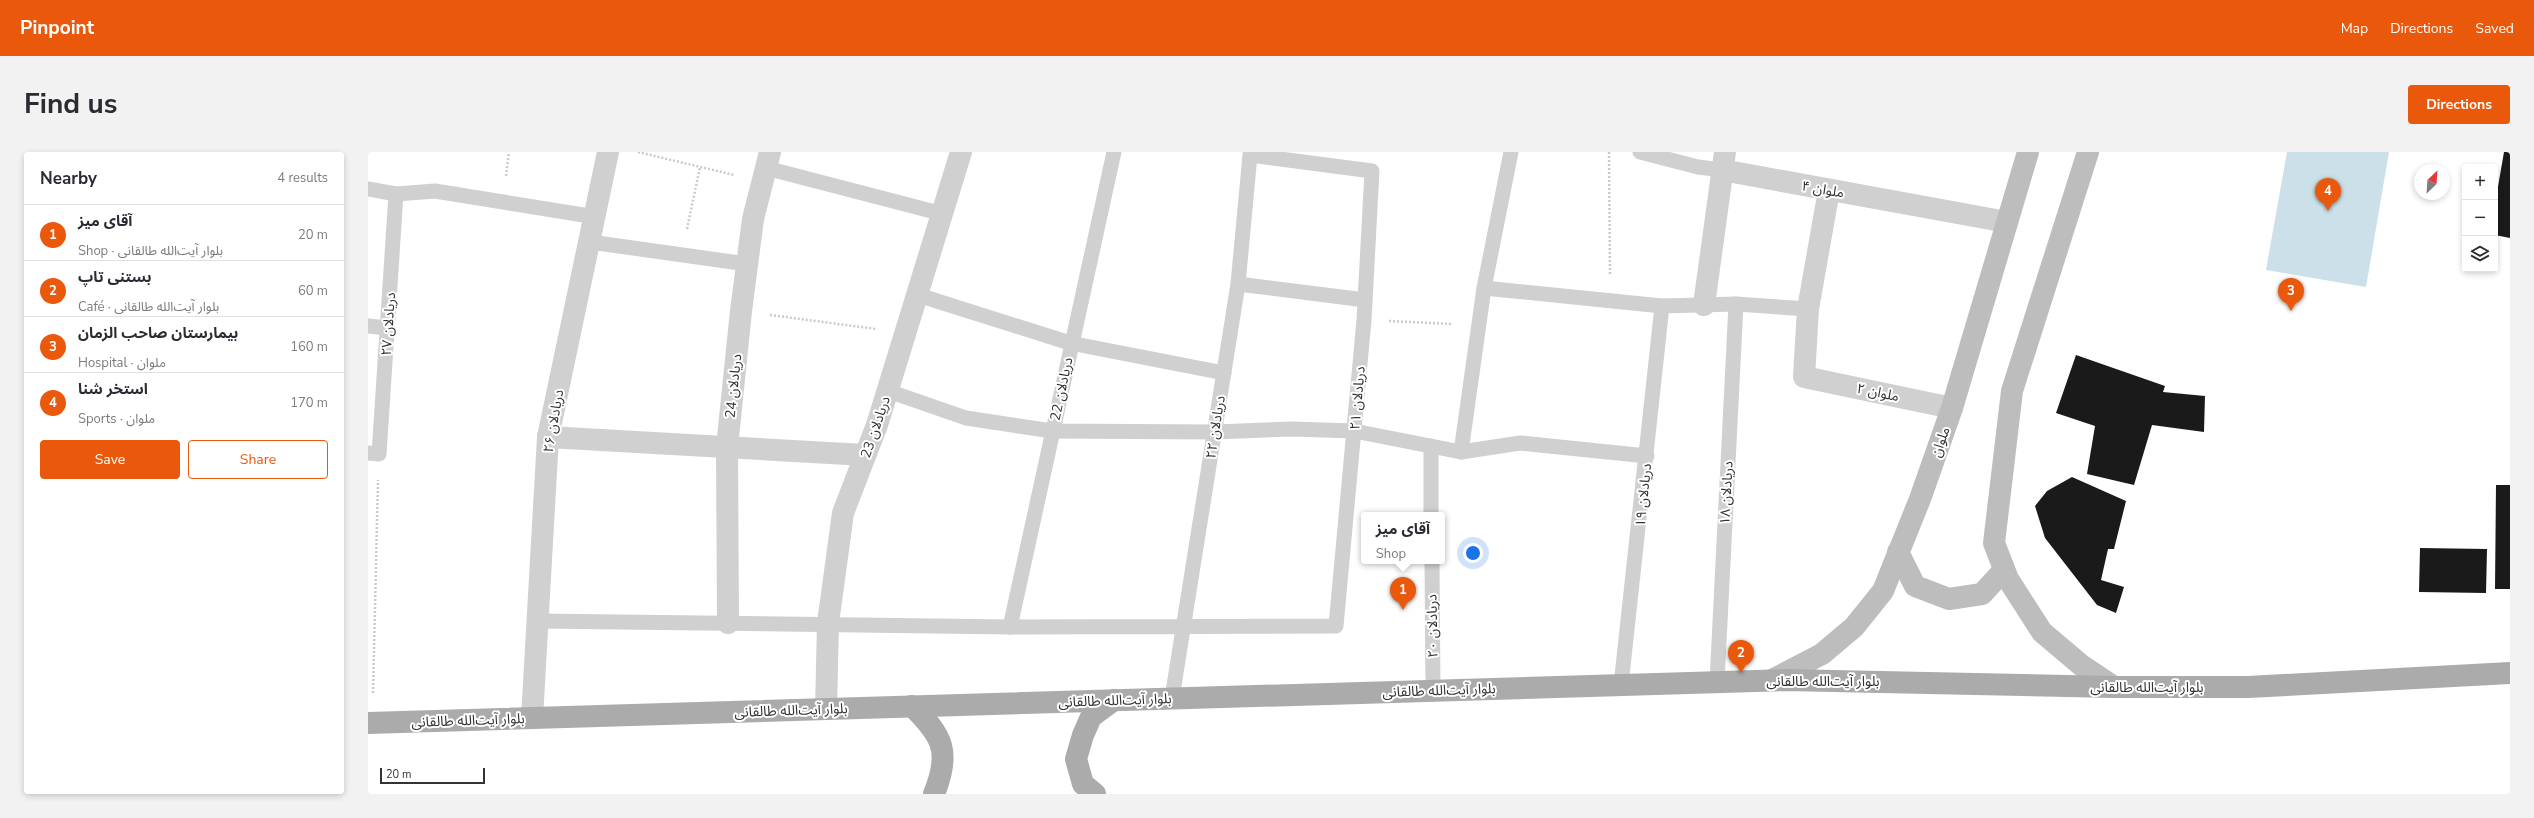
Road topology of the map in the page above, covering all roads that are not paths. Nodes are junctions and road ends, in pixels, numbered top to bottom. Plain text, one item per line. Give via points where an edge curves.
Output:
1 (608, 152) edge
2 (961, 152) edge
3 (1114, 152) edge
4 (1511, 152) edge
5 (1640, 152) edge
6 (2028, 152) edge
7 (2088, 152) edge
8 (1247, 153) edge
9 (1724, 161) edge
10 (767, 167) edge
11 (368, 189) edge
12 (1829, 190) junction
13 (396, 194) junction
14 (943, 214) junction
15 (596, 217) junction
16 (2007, 222) junction
17 (590, 242) junction
18 (747, 264) junction
19 (1238, 284) junction
20 (1484, 288) junction
21 (918, 295) junction
22 (1365, 300) junction
23 (1736, 304) junction
24 (1704, 305) junction
25 (1662, 306) junction
26 (1808, 309) junction
27 (368, 326) edge
28 (388, 328) junction
29 (1070, 343) junction
30 (1224, 372) junction
31 (888, 391) junction
32 (1952, 408) junction
33 (1052, 431) junction
34 (1354, 431) junction
35 (1215, 432) junction
36 (548, 437) junction
37 (1430, 446) junction
38 (727, 447) junction
39 (1461, 452) junction
40 (374, 453) edge
41 (866, 455) junction
42 (1647, 456) junction
43 (1431, 512) edge
44 (1898, 552) junction
45 (1432, 564) edge
46 (2004, 570) junction
47 (539, 621) junction
48 (728, 623) junction
49 (828, 623) junction
50 (1184, 626) junction
51 (1010, 627) junction
52 (2510, 673) edge
53 (1772, 680) junction
54 (1717, 682) junction
55 (1621, 684) junction
56 (2114, 687) junction
57 (1433, 690) junction
58 (1172, 698) junction
59 (1114, 700) junction
60 (912, 706) junction
61 (826, 709) junction
62 (532, 718) junction
63 (370, 723) edge
64 (934, 794) edge
65 (1095, 794) edge

1 - 15 street, دریادلان ۲۶
2 - 14 street, دریادلان 23
3 - 29 lane, دریادلان 22
4 - 20 lane
5 - 9 lane, ملوان ۴ via 1698,167
6 - 16 main road, ملوان
7 - 46 main road via 2012,391 1994,543
8 - 19 lane, دریادلان ۲۲
8 - 22 lane, دریادلان ۲۱ via 1372,171
9 - 12 street, ملوان ۴
9 - 24 street
10 - 14 lane
10 - 18 street, دریادلان 24 via 753,219
11 - 13 lane
12 - 16 street, ملوان ۴
12 - 26 street
13 - 15 lane via 435,191
13 - 28 lane, دریادلان ۲۷
14 - 21 street, دریادلان 23
15 - 17 street, دریادلان ۲۶
16 - 32 main road, ملوان
17 - 18 lane
17 - 36 street, دریادلان ۲۶
18 - 38 street, دریادلان 24
19 - 22 lane
19 - 30 lane, دریادلان ۲۲
20 - 25 lane
20 - 39 lane
21 - 29 lane
21 - 31 street, دریادلان 23 via 904,333
22 - 34 lane, دریادلان ۲۱
23 - 24 lane
23 - 26 lane
23 - 54 lane, دریادلان ۱۸
24 - 25 lane
25 - 42 lane, دریادلان ۱۹
26 - 32 street, ملوان ۲ via 1804,377
27 - 28 lane
28 - 40 lane, دریادلان ۲۷
29 - 30 lane
29 - 33 lane, دریادلان 22
30 - 35 lane, دریادلان ۲۲
31 - 33 lane via 966,418
31 - 41 street, دریادلان 23
32 - 44 main road, ملوان
33 - 35 lane
33 - 51 lane, دریادلان 22
34 - 35 lane via 1292,429
34 - 37 lane
34 - 50 lane, دریادلان ۲۱ via 1336,626
35 - 50 lane, دریادلان ۲۲
36 - 38 street
36 - 47 street, دریادلان ۲۶
37 - 39 lane
37 - 43 lane
38 - 41 street
38 - 48 street, دریادلان 24
39 - 42 lane via 1520,443
41 - 49 street, دریادلان 23 via 843,514
42 - 55 lane, دریادلان ۱۹
44 - 46 main road via 1915,586 1949,599 1982,594
44 - 53 main road, ملوان via 1883,591 1854,627 1822,654
45 - 57 lane, دریادلان ۲۰
46 - 56 main road via 2042,632 2081,665
47 - 48 lane
47 - 62 street, دریادلان ۲۶
48 - 49 lane
49 - 51 lane
49 - 61 street, دریادلان 23
50 - 51 lane
50 - 58 lane, دریادلان ۲۲
52 - 56 main road, بلوار آیت‌الله طالقانی via 2248,687
53 - 54 main road, بلوار آیت‌الله طالقانی
53 - 56 main road, بلوار آیت‌الله طالقانی
54 - 55 main road, بلوار آیت‌الله طالقانی
55 - 57 main road, بلوار آیت‌الله طالقانی
57 - 58 main road, بلوار آیت‌الله طالقانی
58 - 59 main road, بلوار آیت‌الله طالقانی
59 - 60 main road, بلوار آیت‌الله طالقانی
59 - 65 main road via 1091,717 1076,759 1083,784
60 - 61 main road, بلوار آیت‌الله طالقانی
60 - 64 main road via 933,726 942,745 942,775
61 - 62 main road, بلوار آیت‌الله طالقانی
62 - 63 main road, بلوار آیت‌الله طالقانی

